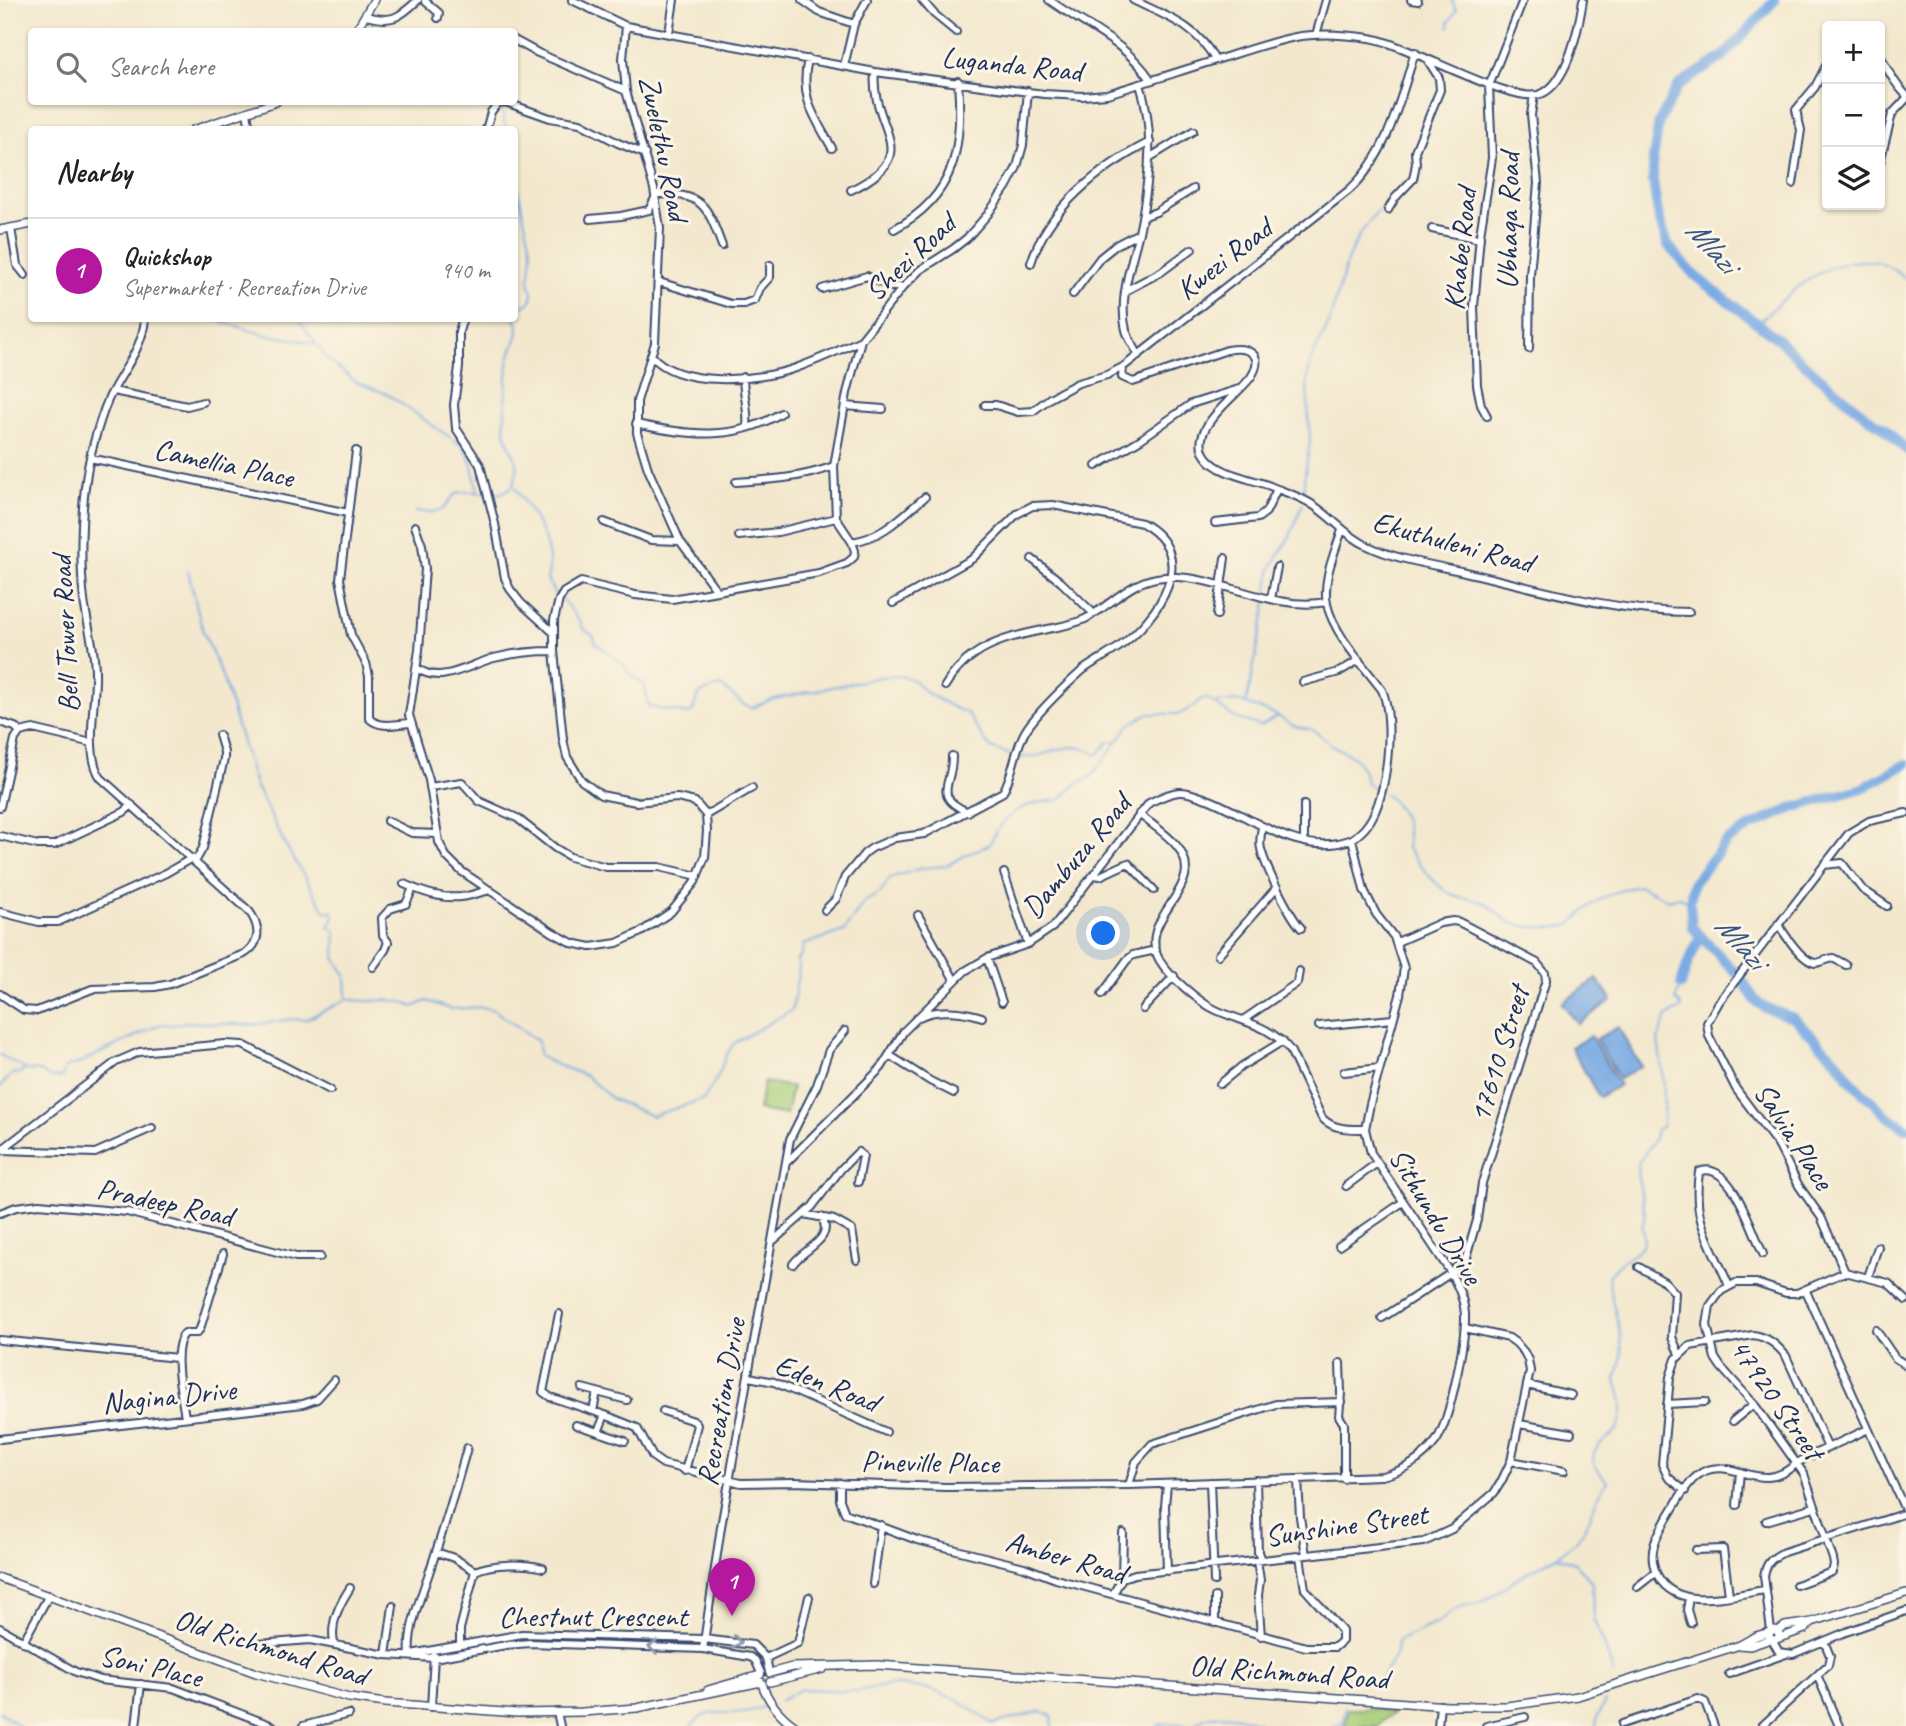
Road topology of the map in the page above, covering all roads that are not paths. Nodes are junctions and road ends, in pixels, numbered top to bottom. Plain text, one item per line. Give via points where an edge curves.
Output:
1 (374, 0) edge
2 (418, 0) edge
3 (425, 0) edge
4 (572, 0) edge
5 (674, 0) edge
6 (802, 0) edge
7 (867, 0) edge
8 (922, 0) edge
9 (1049, 0) edge
10 (1133, 0) edge
11 (1326, 0) edge
12 (1523, 0) edge
13 (1583, 0) edge
14 (366, 16) junction
15 (438, 18) dead end
16 (854, 24) junction
17 (626, 26) junction
18 (358, 28) edge
19 (956, 32) dead end
20 (669, 33) junction
21 (1316, 35) junction
22 (518, 42) edge
23 (1415, 52) junction
24 (1427, 58) junction
25 (808, 59) junction
26 (1215, 60) junction
27 (1885, 62) edge
28 (844, 66) junction
29 (875, 72) junction
30 (1822, 74) edge
31 (1151, 80) junction
32 (958, 81) junction
33 (1140, 84) junction
34 (1489, 86) junction
35 (626, 91) junction
36 (1028, 91) junction
37 (1534, 95) junction
38 (1906, 97) edge
39 (267, 105) edge
40 (497, 105) edge
41 (514, 105) edge
42 (247, 112) junction
43 (205, 126) edge
44 (249, 126) edge
45 (487, 126) edge
46 (1193, 131) dead end
47 (1150, 142) junction
48 (1884, 147) edge
49 (832, 148) dead end
50 (645, 154) junction
51 (1149, 158) junction
52 (1793, 184) dead end
53 (1193, 189) dead end
54 (851, 190) dead end
55 (655, 195) junction
56 (1388, 210) dead end
57 (1142, 217) junction
58 (590, 219) dead end
59 (28, 225) edge
60 (11, 228) junction
61 (894, 229) dead end
62 (1432, 229) dead end
63 (0, 230) edge
64 (1139, 233) junction
65 (1480, 239) junction
66 (722, 246) dead end
67 (1192, 249) dead end
68 (1031, 263) dead end
69 (770, 265) dead end
70 (25, 275) dead end
71 (659, 282) junction
72 (903, 287) junction
73 (822, 289) dead end
74 (1125, 291) junction
75 (1073, 294) dead end
76 (144, 322) edge
77 (462, 322) edge
78 (861, 340) junction
79 (1529, 349) dead end
80 (1138, 354) junction
81 (651, 355) junction
82 (1123, 367) junction
83 (743, 377) junction
84 (1241, 388) junction
85 (113, 391) junction
86 (202, 402) dead end
87 (985, 405) dead end
88 (845, 406) junction
89 (883, 409) dead end
90 (781, 413) dead end
91 (1487, 416) dead end
92 (636, 424) junction
93 (747, 427) junction
94 (356, 451) dead end
95 (90, 458) junction
96 (834, 466) junction
97 (1096, 466) dead end
98 (736, 482) dead end
99 (1277, 489) junction
100 (925, 497) dead end
101 (348, 513) junction
102 (836, 518) junction
103 (604, 522) dead end
104 (1215, 523) dead end
105 (415, 526) dead end
106 (1342, 530) junction
107 (739, 536) dead end
108 (680, 541) junction
109 (852, 542) junction
110 (1225, 558) dead end
111 (1032, 559) dead end
112 (1276, 567) dead end
113 (1172, 577) junction
114 (1220, 586) junction
115 (717, 591) junction
116 (1271, 599) junction
117 (893, 603) dead end
118 (1326, 603) junction
119 (1689, 612) dead end
120 (1093, 613) junction
121 (1217, 615) dead end
122 (554, 633) junction
123 (554, 651) junction
124 (1359, 660) junction
125 (416, 668) junction
126 (1303, 682) dead end
127 (945, 686) dead end
128 (0, 722) edge
129 (410, 723) junction
130 (20, 732) junction
131 (219, 735) dead end
132 (92, 743) junction
133 (952, 756) dead end
134 (430, 787) junction
135 (752, 788) dead end
136 (132, 805) junction
137 (1304, 805) dead end
138 (0, 807) edge
139 (968, 812) junction
140 (1906, 813) edge
141 (1139, 814) junction
142 (706, 815) junction
143 (387, 821) dead end
144 (1262, 827) junction
145 (437, 834) junction
146 (0, 836) edge
147 (1352, 839) junction
148 (1304, 841) junction
149 (193, 860) junction
150 (1824, 864) junction
151 (1004, 873) dead end
152 (1094, 875) junction
153 (698, 876) junction
154 (404, 884) dead end
155 (1277, 887) junction
156 (413, 888) junction
157 (490, 890) junction
158 (1154, 890) dead end
159 (1887, 906) dead end
160 (825, 910) dead end
161 (0, 912) edge
162 (918, 915) dead end
163 (1778, 924) junction
164 (1300, 928) dead end
165 (1397, 943) junction
166 (1028, 944) junction
167 (1156, 950) junction
168 (1218, 955) dead end
169 (987, 958) junction
170 (1846, 965) dead end
171 (373, 967) dead end
172 (1300, 971) dead end
173 (1174, 976) junction
174 (954, 981) junction
175 (0, 994) edge
176 (1102, 994) dead end
177 (1002, 1002) dead end
178 (1143, 1009) dead end
179 (982, 1017) dead end
180 (1393, 1019) junction
181 (915, 1020) junction
182 (1243, 1020) junction
183 (1319, 1026) dead end
184 (845, 1031) dead end
185 (1283, 1041) junction
186 (889, 1055) junction
187 (1380, 1068) junction
188 (1344, 1072) dead end
189 (1220, 1084) dead end
190 (330, 1090) dead end
191 (954, 1093) dead end
192 (152, 1128) dead end
193 (1365, 1129) junction
194 (0, 1150) edge
195 (787, 1163) junction
196 (1377, 1163) junction
197 (858, 1182) dead end
198 (1346, 1186) dead end
199 (1403, 1202) junction
200 (0, 1213) edge
201 (804, 1214) junction
202 (821, 1217) junction
203 (772, 1242) junction
204 (1339, 1246) dead end
205 (1878, 1247) dead end
206 (223, 1254) dead end
207 (1763, 1254) dead end
208 (320, 1256) dead end
209 (857, 1260) dead end
210 (793, 1264) dead end
211 (1639, 1267) dead end
212 (1846, 1272) junction
213 (1451, 1273) junction
214 (1868, 1277) junction
215 (1729, 1286) junction
216 (1806, 1291) junction
217 (1906, 1300) edge
218 (559, 1314) dead end
219 (1382, 1318) dead end
220 (1465, 1328) junction
221 (1876, 1331) dead end
222 (0, 1339) edge
223 (1710, 1341) junction
224 (1679, 1354) junction
225 (177, 1358) junction
226 (1340, 1363) dead end
227 (1906, 1365) edge
228 (749, 1377) junction
229 (334, 1380) dead end
230 (1527, 1385) junction
231 (582, 1388) dead end
232 (597, 1392) junction
233 (1571, 1395) dead end
234 (627, 1401) dead end
235 (1341, 1402) junction
236 (1705, 1402) dead end
237 (1754, 1404) junction
238 (1668, 1405) junction
239 (593, 1411) junction
240 (663, 1411) dead end
241 (605, 1415) junction
242 (185, 1417) junction
243 (1733, 1421) dead end
244 (1519, 1424) junction
245 (576, 1425) dead end
246 (1868, 1429) junction
247 (598, 1432) junction
248 (886, 1432) dead end
249 (1571, 1433) dead end
250 (0, 1438) edge
251 (625, 1441) dead end
252 (467, 1448) dead end
253 (1828, 1448) junction
254 (1511, 1461) junction
255 (1797, 1463) junction
256 (685, 1471) junction
257 (1564, 1471) dead end
258 (1740, 1472) junction
259 (1344, 1479) junction
260 (1256, 1480) junction
261 (1298, 1480) junction
262 (730, 1482) junction
263 (1210, 1482) junction
264 (840, 1483) junction
265 (1167, 1484) junction
266 (1129, 1485) junction
267 (1685, 1491) junction
268 (1737, 1505) dead end
269 (1814, 1507) junction
270 (1906, 1512) edge
271 (1766, 1521) dead end
272 (881, 1525) junction
273 (1123, 1533) dead end
274 (1826, 1539) junction
275 (1696, 1550) dead end
276 (436, 1552) junction
277 (1303, 1556) junction
278 (1259, 1560) junction
279 (1214, 1566) junction
280 (543, 1568) dead end
281 (475, 1571) junction
282 (1167, 1571) junction
283 (1656, 1572) junction
284 (0, 1578) edge
285 (1122, 1578) junction
286 (1214, 1581) dead end
287 (873, 1584) dead end
288 (1796, 1585) dead end
289 (1637, 1587) dead end
290 (350, 1588) dead end
291 (1765, 1590) junction
292 (1113, 1594) junction
293 (1906, 1594) edge
294 (49, 1595) junction
295 (1729, 1595) junction
296 (809, 1597) dead end
297 (1215, 1597) dead end
298 (1689, 1598) junction
299 (393, 1606) dead end
300 (1906, 1611) edge
301 (1215, 1623) junction
302 (1691, 1623) dead end
303 (0, 1628) edge
304 (1774, 1635) junction
305 (1261, 1636) junction
306 (704, 1639) junction
307 (1824, 1641) junction
308 (23, 1642) junction
309 (334, 1643) junction
310 (258, 1644) dead end
311 (459, 1644) junction
312 (435, 1649) junction
313 (703, 1649) junction
314 (460, 1652) junction
315 (1783, 1653) junction
316 (386, 1655) junction
317 (410, 1655) junction
318 (434, 1658) junction
319 (766, 1658) junction
320 (1728, 1674) dead end
321 (1817, 1675) junction
322 (765, 1678) junction
323 (141, 1684) junction
324 (1440, 1705) junction
325 (431, 1707) junction
326 (557, 1712) junction
327 (349, 1714) dead end
328 (1525, 1717) dead end
329 (1622, 1724) dead end
330 (790, 1725) edge
331 (136, 1726) edge
332 (273, 1726) edge
333 (303, 1726) edge
334 (560, 1726) edge
335 (1438, 1726) edge
336 (1486, 1726) edge
337 (1714, 1726) edge
338 (1762, 1726) edge
339 (1839, 1726) edge

1 - 14 street
2 - 14 street via 395,19
3 - 15 street via 439,13
4 - 17 street, Luganda Road
5 - 20 street
6 - 16 street via 819,12
7 - 16 street
8 - 19 street
9 - 31 street via 1109,38
10 - 26 street via 1187,26
11 - 21 street
12 - 34 street
13 - 37 street via 1567,61 1553,84
14 - 18 street
16 - 28 street
17 - 20 street, Luganda Road
17 - 35 street, Zwelethu Road
20 - 25 street, Luganda Road
21 - 23 street, Luganda Road via 1380,40
21 - 26 street, Luganda Road via 1284,39
22 - 35 street
23 - 24 street, Luganda Road
23 - 80 street, Kwezi Road via 1381,146 1357,183
24 - 34 street, Luganda Road
24 - 56 street via 1439,78 1440,90 1415,151 1413,179
25 - 28 street, Luganda Road
25 - 49 street via 806,97
26 - 31 street, Luganda Road
27 - 38 street
28 - 29 street, Luganda Road
29 - 32 street, Luganda Road
29 - 54 street via 874,94 891,154 882,170
30 - 52 street via 1796,110 1801,130
31 - 33 street, Luganda Road
32 - 36 street, Luganda Road
32 - 61 street via 960,132 952,165 929,205
33 - 36 street, Luganda Road via 1082,96
33 - 47 street
34 - 37 street, Luganda Road
34 - 65 street, Khabe Road via 1492,158
35 - 50 street, Zwelethu Road
36 - 72 street, Shezi Road via 1023,145 1007,186 967,238
37 - 79 street, Ubhaqa Road via 1538,183
38 - 48 street via 1892,114
39 - 42 street
40 - 45 street
41 - 50 street via 580,123
42 - 43 street
42 - 44 street
46 - 51 street
47 - 51 street
47 - 68 street via 1115,163 1064,205 1040,239
50 - 55 street, Zwelethu Road
51 - 57 street
53 - 57 street
55 - 58 street via 649,210
55 - 66 street via 700,202
55 - 71 street, Zwelethu Road
57 - 64 street
59 - 60 street
60 - 63 street
60 - 70 street via 17,265
62 - 65 street
64 - 74 street
64 - 75 street via 1107,251
65 - 91 street, Khabe Road via 1474,332 1479,397
67 - 74 street
69 - 71 street via 770,277 755,300 744,304
71 - 81 street, Zwelethu Road
72 - 73 street via 890,287 867,276
72 - 78 street, Shezi Road
74 - 80 street via 1126,330
76 - 85 street, Bell Tower Road via 139,345
77 - 122 street via 454,420 480,465 510,589
78 - 83 street via 796,368
78 - 88 street, Shezi Road
80 - 82 street, Kwezi Road
81 - 83 street via 672,371 708,378
81 - 92 street, Zwelethu Road via 637,401
82 - 84 street, Ekuthuleni Road via 1122,377 1133,382 1240,347 1252,353 1256,363
82 - 87 street, Kwezi Road via 1078,383 1033,411
83 - 93 street
84 - 97 street via 1191,404
84 - 99 street, Ekuthuleni Road via 1213,417 1202,447 1206,457 1228,472
85 - 86 street via 187,406
85 - 95 street, Bell Tower Road
88 - 89 street
88 - 96 street, Shezi Road
90 - 93 street
92 - 93 street via 709,434
92 - 108 street, Zwelethu Road via 641,452
94 - 101 street
95 - 101 street, Camellia Place
95 - 132 street, Bell Tower Road via 82,551 95,672
96 - 98 street via 788,478
96 - 102 street, Shezi Road
99 - 104 street via 1258,518
99 - 106 street, Ekuthuleni Road via 1311,503
100 - 109 street via 890,528
101 - 129 street via 341,590 351,635 369,676 369,718 380,725
102 - 107 street
102 - 109 street
103 - 108 street via 651,540
105 - 125 street via 425,569
106 - 118 street via 1330,566
106 - 119 street, Ekuthuleni Road via 1371,548 1444,567 1630,609
108 - 115 street, Zwelethu Road
109 - 115 street via 854,557 834,569
110 - 114 street
111 - 120 street
112 - 116 street
113 - 114 street
113 - 117 street via 1169,550 1142,523 1040,504 1023,509 972,559
113 - 120 street via 1133,585
113 - 139 street via 1168,590 1138,631 1084,670 1030,724 1016,749 1003,792
114 - 116 street
114 - 121 street
115 - 122 street via 664,599 576,583 559,600
116 - 118 street via 1300,605
118 - 124 street
120 - 127 street via 1063,626 998,640 957,667
122 - 123 street
123 - 125 street via 495,658 447,674 423,674
123 - 142 street via 562,739 582,781 601,795 624,801 688,799
124 - 126 street
124 - 147 street via 1387,702 1388,720 1378,805 1369,824
125 - 129 street
128 - 130 street
129 - 134 street
130 - 132 street via 33,729
130 - 138 street
131 - 149 street via 224,759 203,848
132 - 136 street, Bell Tower Road via 97,772
133 - 139 street via 946,796
134 - 145 street
134 - 153 street via 462,782 479,801 514,816 570,857 606,867 659,867
135 - 142 street
136 - 146 street via 54,845
136 - 149 street, Bell Tower Road
137 - 148 street
139 - 160 street via 924,834 895,838 872,848 845,877 836,900
140 - 150 street via 1852,830
141 - 144 street, Dambuza Road via 1156,799 1181,791 1217,803
141 - 152 street, Dambuza Road
141 - 167 street via 1178,846 1184,858 1180,890 1158,922
142 - 153 street via 707,843
143 - 145 street via 412,833
144 - 148 street, Dambuza Road
144 - 155 street via 1261,852
145 - 157 street via 442,850 456,866
147 - 148 street, Dambuza Road via 1333,845
147 - 165 street, Sithundu Drive via 1370,904
149 - 161 street via 58,922
149 - 175 street, Bell Tower Road via 254,918 258,931 254,946 244,954 170,984 85,990 37,1011 24,1010
150 - 159 street via 1842,863 1862,889
150 - 163 street
151 - 166 street
152 - 158 street via 1128,863
152 - 166 street, Dambuza Road via 1053,927
153 - 157 street via 671,912 640,932 600,947 572,943
154 - 156 street
155 - 164 street
155 - 168 street
156 - 157 street via 456,897
156 - 171 street via 406,904 390,909 382,918 382,933 388,942
162 - 174 street
163 - 170 street via 1810,961 1833,958
163 - 212 street, Salvia Place via 1709,1016 1709,1036 1736,1089 1778,1145 1821,1217
165 - 180 street, Sithundu Drive via 1404,968
165 - 213 street, 17610 Street via 1440,923 1460,922 1542,967 1546,980 1486,1169 1468,1253
166 - 169 street, Dambuza Road
167 - 173 street
167 - 176 street via 1126,960
169 - 174 street, Dambuza Road
169 - 177 street
172 - 182 street via 1297,983
173 - 178 street
173 - 182 street via 1212,1008
174 - 181 street, Dambuza Road
179 - 181 street via 954,1012
180 - 183 street
180 - 187 street, Sithundu Drive
181 - 186 street, Dambuza Road
182 - 185 street via 1266,1028
184 - 195 street, Recreation Drive via 829,1050 814,1093 790,1139
185 - 189 street
185 - 193 street via 1322,1118 1334,1127
186 - 191 street
186 - 195 street, Dambuza Road
187 - 188 street
187 - 193 street, Sithundu Drive
190 - 194 street via 243,1045 139,1052 116,1062
192 - 194 street via 95,1153
193 - 196 street, Sithundu Drive
195 - 203 street, Recreation Drive
196 - 198 street
196 - 199 street, Sithundu Drive
197 - 201 street via 863,1156 859,1152
199 - 204 street
199 - 213 street, Sithundu Drive
200 - 208 street, Pradeep Road via 38,1204 127,1212 296,1257
201 - 202 street
201 - 203 street
202 - 209 street via 852,1230
202 - 210 street via 825,1234
203 - 228 street, Recreation Drive
205 - 214 street
206 - 225 street via 200,1329 182,1335
207 - 215 street via 1730,1184 1719,1173 1699,1172 1700,1223
211 - 224 street via 1675,1293 1672,1337
212 - 214 street
212 - 216 street
213 - 219 street
213 - 220 street, Sithundu Drive via 1460,1290
214 - 217 street via 1888,1283
215 - 216 street via 1746,1282 1786,1293
215 - 223 street, 47920 Street via 1710,1306
216 - 246 street
218 - 239 street, Pineville Place via 543,1392
220 - 230 street, Sunshine Street via 1516,1343 1528,1360
220 - 259 street, Sithundu Drive via 1445,1421 1436,1441 1405,1469
221 - 227 street via 1895,1358
222 - 225 street
223 - 224 street
223 - 237 street, 47920 Street via 1721,1367
223 - 253 street via 1753,1335 1778,1346
224 - 238 street via 1670,1373
225 - 242 street
226 - 235 street
228 - 248 street, Eden Road via 774,1381
228 - 262 street, Recreation Drive
229 - 242 street, Nagina Drive via 322,1396 310,1402
230 - 233 street
230 - 244 street, Sunshine Street
231 - 232 street
232 - 234 street
232 - 239 street
235 - 259 street
235 - 266 street via 1276,1404 1153,1444 1136,1462
236 - 238 street
237 - 243 street
237 - 255 street, 47920 Street
238 - 267 street via 1662,1464 1668,1477
239 - 241 street, Pineville Place
240 - 256 street via 697,1425
241 - 247 street
241 - 256 street, Pineville Place via 637,1428 656,1460
242 - 250 street, Nagina Drive
244 - 249 street
244 - 254 street, Sunshine Street
245 - 247 street
246 - 253 street
246 - 270 street
247 - 251 street
252 - 276 street
253 - 255 street
254 - 257 street
254 - 277 street, Sunshine Street via 1494,1493 1439,1536 1424,1542
255 - 258 street via 1770,1477
255 - 269 street, 47920 Street
256 - 262 street, Pineville Place
258 - 267 street via 1715,1468 1696,1477
258 - 268 street
259 - 261 street, Sithundu Drive
260 - 261 street, Sithundu Drive
260 - 263 street, Sithundu Drive
260 - 278 street
261 - 277 street
262 - 264 street, Pineville Place
262 - 306 street, Recreation Drive
263 - 265 street, Sithundu Drive
263 - 279 street
264 - 266 street, Pineville Place
264 - 272 street, Amber Road via 845,1513
265 - 266 street, Sithundu Drive
265 - 282 street
267 - 283 street via 1655,1540
269 - 271 street
269 - 274 street, 47920 Street
270 - 274 street
272 - 287 street
272 - 292 street, Amber Road via 917,1540
273 - 285 street
274 - 288 street, 47920 Street via 1832,1572
274 - 291 street via 1771,1559
275 - 295 street via 1723,1549
276 - 281 street
276 - 317 street via 412,1629
277 - 278 street, Sunshine Street
277 - 305 street, Amber Road via 1305,1589 1343,1635 1340,1643 1306,1647
278 - 279 street, Sunshine Street
278 - 305 street
279 - 282 street, Sunshine Street
279 - 286 street
280 - 281 street
281 - 311 street
282 - 285 street, Sunshine Street
283 - 289 street
283 - 298 street via 1677,1595
284 - 294 street, Old Richmond Road
285 - 292 street
290 - 309 street via 337,1613
291 - 295 street
291 - 304 street
292 - 301 street, Amber Road
293 - 304 street, Old Richmond Road via 1784,1626
294 - 308 street
294 - 325 street, Old Richmond Road via 285,1682 349,1698
295 - 298 street
296 - 319 street via 798,1643
297 - 301 street
298 - 302 street
299 - 316 street
300 - 307 street
301 - 305 street, Amber Road
303 - 308 street, Soni Place
304 - 315 street
304 - 324 street, Old Richmond Road via 1578,1696 1507,1706
306 - 311 street, Chestnut Crescent via 522,1634
306 - 313 street, Recreation Drive
306 -> 319 street, Chestnut Crescent via 753,1645
307 - 315 street via 1793,1654
307 - 321 street via 1830,1661
308 - 323 street, Soni Place via 75,1672
309 - 310 street, Chestnut Crescent
309 - 316 street, Chestnut Crescent
311 - 312 street, Chestnut Crescent
311 - 314 street
312 - 317 street, Chestnut Crescent
312 - 318 street
313 -> 314 street, Chestnut Crescent via 548,1643
313 - 322 street, Chestnut Crescent via 750,1657
314 - 318 street, Chestnut Crescent
315 - 320 street
316 - 317 street, Chestnut Crescent
317 - 318 street, Chestnut Crescent
318 - 325 street
319 - 322 street
321 - 338 street
321 - 339 street
322 - 324 street, Old Richmond Road via 792,1667 878,1665
322 - 326 street, Old Richmond Road via 637,1708
322 - 330 street via 768,1696
323 - 331 street
323 - 332 street, Soni Place via 173,1688
324 - 335 street
325 - 326 street, Old Richmond Road
326 - 334 street
327 - 333 street
328 - 336 street
329 - 337 street via 1698,1699 1705,1702

